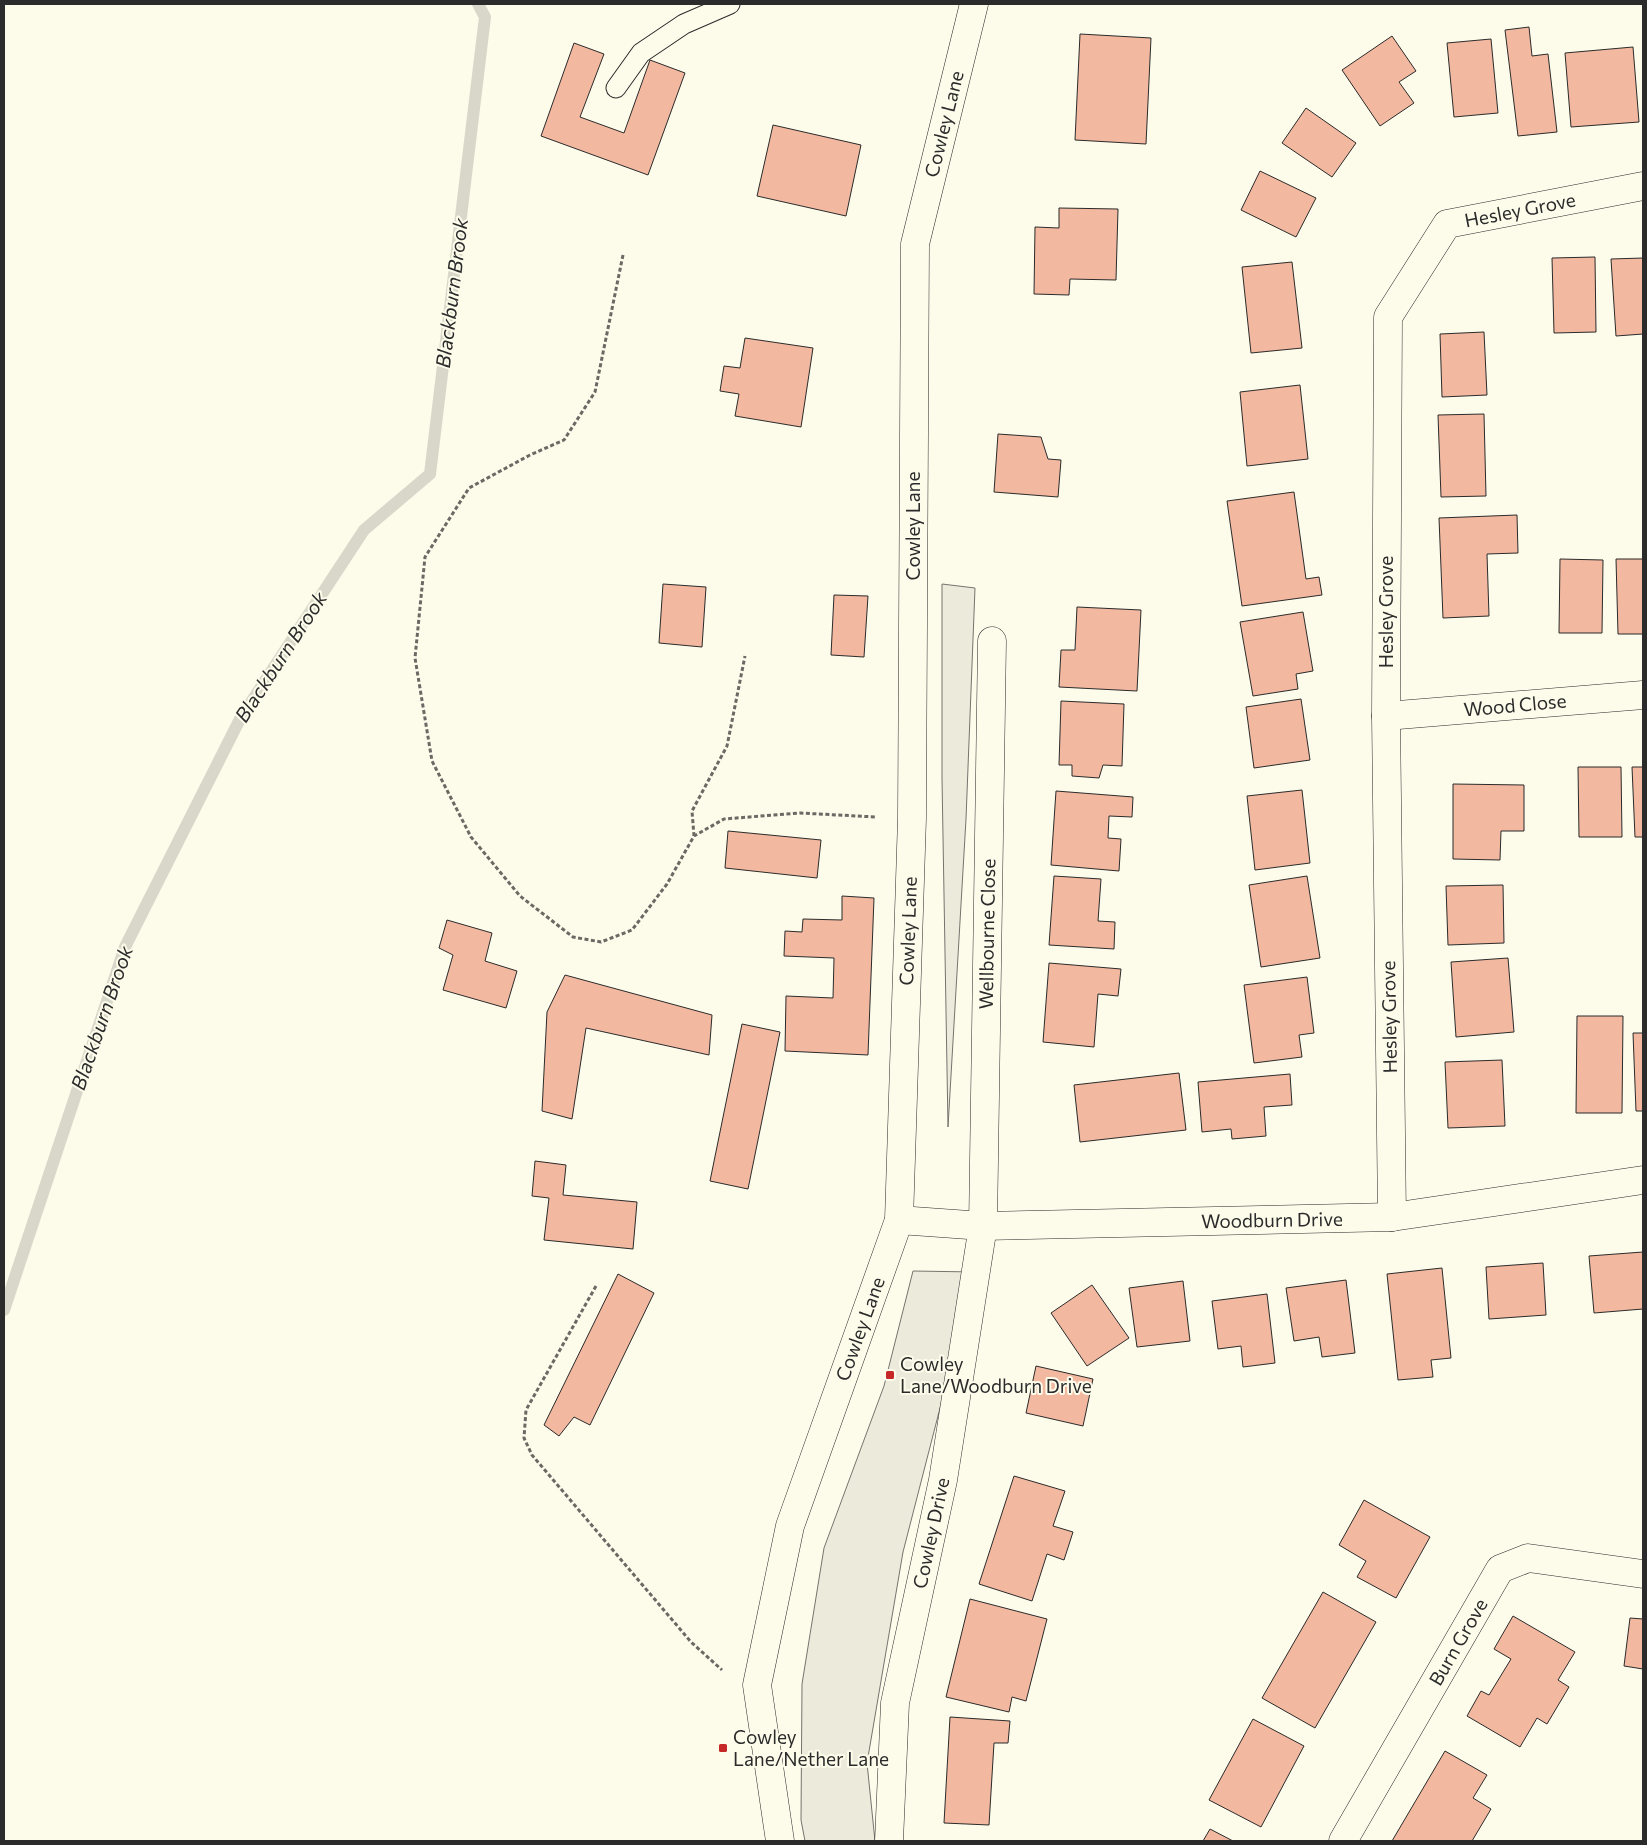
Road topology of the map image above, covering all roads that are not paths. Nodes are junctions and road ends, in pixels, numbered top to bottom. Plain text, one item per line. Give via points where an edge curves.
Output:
1 (730, 4) edge
2 (974, 4) edge
3 (616, 88) dead end
4 (1643, 186) edge
5 (992, 641) dead end
6 (1643, 694) edge
7 (1386, 716) junction
8 (1643, 1180) edge
9 (1392, 1217) junction
10 (899, 1220) junction
11 (983, 1226) junction
12 (1643, 1574) edge
13 (780, 1841) edge
14 (889, 1841) edge
15 (1342, 1841) edge

1 - 3 lane via 684,24 641,53
2 - 10 street, Cowley Lane via 915,244 912,818
4 - 7 street, Hesley Grove via 1447,224 1388,317
5 - 11 street, Wellbourne Close
6 - 7 street, Wood Close
7 - 9 street, Hesley Grove
8 - 9 street, Woodburn Drive
9 - 11 street, Woodburn Drive
10 - 11 street, Woodburn Drive
10 - 13 street, Cowley Lane via 790,1526 758,1685
11 - 14 street, Cowley Drive via 943,1480 895,1702
12 - 15 street, Burn Grove via 1528,1558 1500,1569

